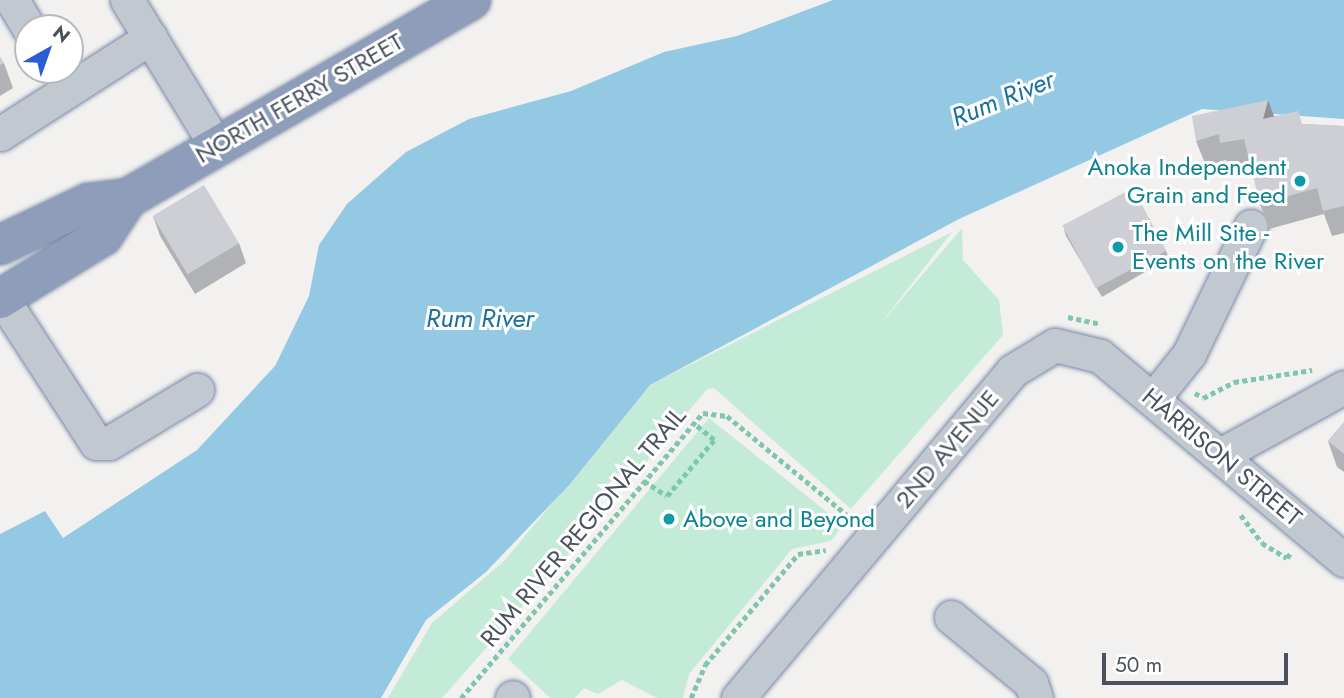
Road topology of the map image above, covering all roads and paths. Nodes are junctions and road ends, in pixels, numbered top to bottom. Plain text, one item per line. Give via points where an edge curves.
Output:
1 (127, 0) edge
2 (471, 0) edge
3 (150, 37) junction
4 (84, 69) edge
5 (56, 84) edge
6 (0, 134) edge
7 (216, 146) junction
8 (128, 198) junction
9 (1251, 226) dead end
10 (0, 245) edge
11 (1, 297) edge
12 (1063, 317) dead end
13 (1105, 342) junction
14 (1334, 376) edge
15 (197, 390) dead end
16 (1203, 398) dead end
17 (1153, 399) junction
18 (694, 424) junction
19 (1220, 455) junction
20 (644, 481) junction
21 (862, 512) dead end
22 (854, 520) junction
23 (850, 528) dead end
24 (837, 547) dead end
25 (1344, 560) edge
26 (951, 617) dead end
27 (461, 698) edge
28 (691, 698) edge
29 (738, 698) edge
30 (1036, 698) edge

1 - 3 street
2 - 7 highway, NORTH FERRY STREET
3 - 4 street
3 - 7 street
5 - 6 street
7 - 8 highway, NORTH FERRY STREET
8 - 10 highway, NORTH FERRY STREET via 88,203
8 - 11 highway, NORTH FERRY STREET via 103,236
9 - 17 street via 1189,354
11 - 15 street via 96,443 108,443
12 - 13 path
13 - 17 street, HARRISON STREET
13 - 29 street, 2ND AVENUE via 1070,344 1028,357
14 - 16 path via 1234,382
14 - 19 street
17 - 19 street, HARRISON STREET
18 - 20 path, RUM RIVER REGIONAL TRAIL
18 - 20 path via 714,440 667,496
18 - 22 path, RUM RIVER REGIONAL TRAIL via 703,413 727,416
19 - 25 street, HARRISON STREET
20 - 27 path, RUM RIVER REGIONAL TRAIL
21 - 22 path
22 - 23 path
24 - 28 path via 798,554 705,665
26 - 30 street via 1031,683

